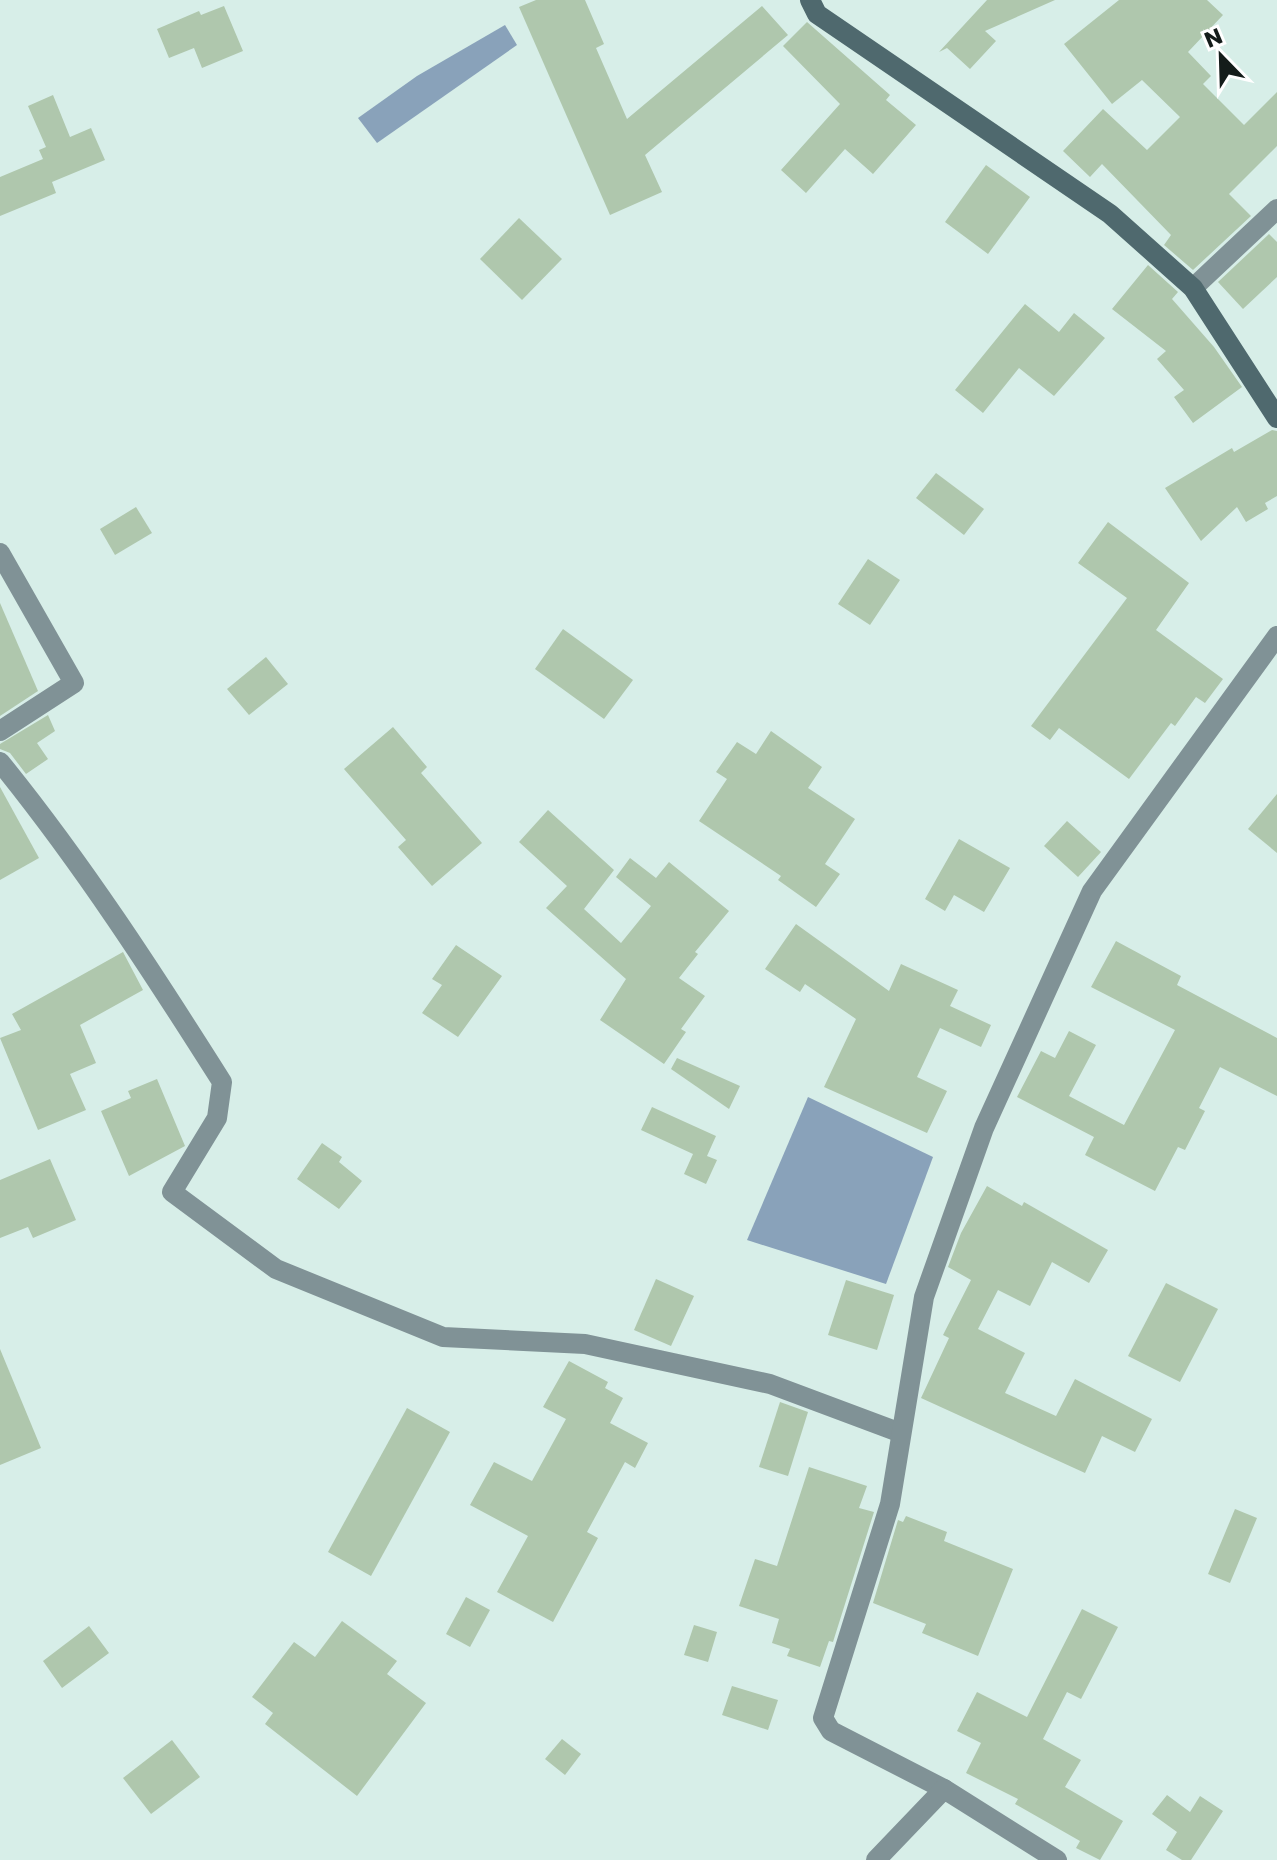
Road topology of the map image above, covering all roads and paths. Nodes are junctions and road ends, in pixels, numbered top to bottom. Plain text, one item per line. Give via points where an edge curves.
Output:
1 (810, 0) edge
2 (1277, 209) edge
3 (1193, 288) junction
4 (1277, 418) edge
5 (0, 553) edge
6 (1277, 636) edge
7 (0, 731) edge
8 (0, 762) edge
9 (901, 1433) junction
10 (944, 1789) junction
11 (876, 1860) edge
12 (1057, 1860) edge

1 - 3 street via 817,14 1110,214
2 - 3 street
3 - 4 street
5 - 7 street via 74,683
6 - 9 street via 1092,891 984,1128 924,1297
8 - 9 street via 146,962 222,1082 217,1118 172,1192 276,1269 443,1337 585,1344 770,1384
9 - 10 street via 890,1504 823,1718 831,1731
10 - 11 street
10 - 12 street

